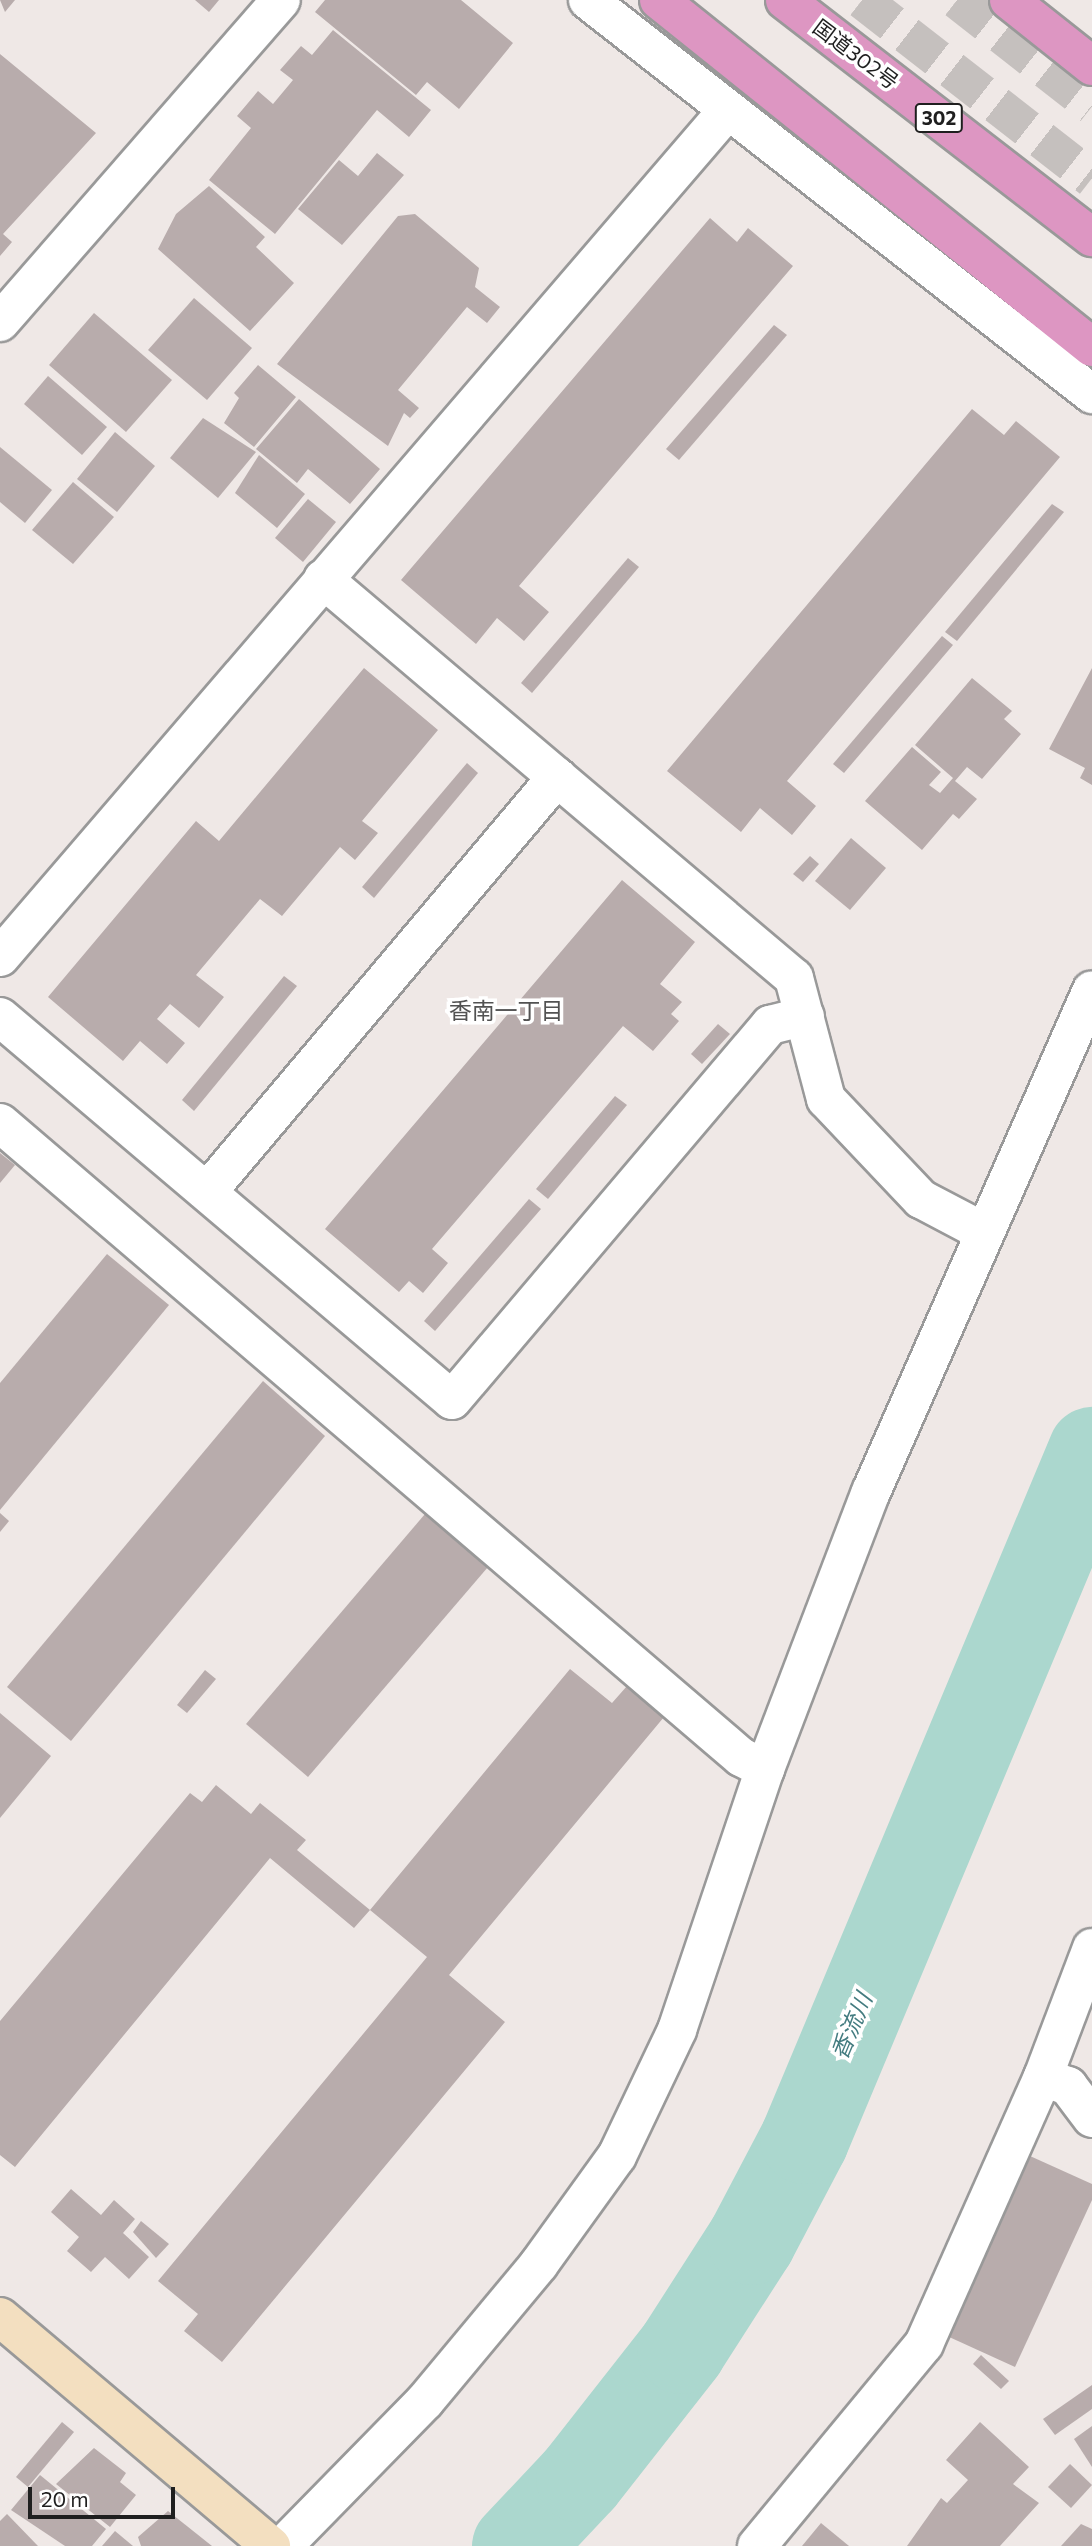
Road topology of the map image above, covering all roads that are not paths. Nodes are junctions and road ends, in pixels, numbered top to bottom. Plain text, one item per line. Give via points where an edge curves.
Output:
1 (281, 0) edge
2 (587, 0) edge
3 (659, 0) edge
4 (785, 0) edge
5 (1009, 0) edge
6 (1092, 66) edge
7 (727, 111) junction
8 (1092, 237) edge
9 (0, 322) edge
10 (1092, 347) edge
11 (1092, 394) edge
12 (323, 579) junction
13 (557, 777) junction
14 (0, 957) edge
15 (1092, 989) edge
16 (805, 1016) junction
17 (0, 1017) edge
18 (0, 1123) edge
19 (207, 1192) junction
20 (982, 1231) junction
21 (765, 1769) junction
22 (1092, 1948) edge
23 (1068, 2080) edge
24 (1092, 2118) edge
25 (0, 2317) edge
26 (271, 2546) edge
27 (282, 2546) edge
28 (757, 2546) edge

1 - 9 street
2 - 7 street
3 - 10 highway
4 - 8 highway, 国道302号 / 302
5 - 6 highway
7 - 11 street
7 - 12 street
12 - 13 street
12 - 14 street
13 - 16 street via 794,978
13 - 19 street
15 - 20 street
16 - 19 street via 770,1025 452,1400
16 - 20 street via 826,1099 858,1139 921,1199
17 - 19 street
18 - 21 street via 741,1757
20 - 21 street via 871,1492
21 - 27 street via 677,2030 617,2156 539,2264 425,2401
22 - 23 street
23 - 24 street
23 - 28 street via 924,2344
25 - 26 street

